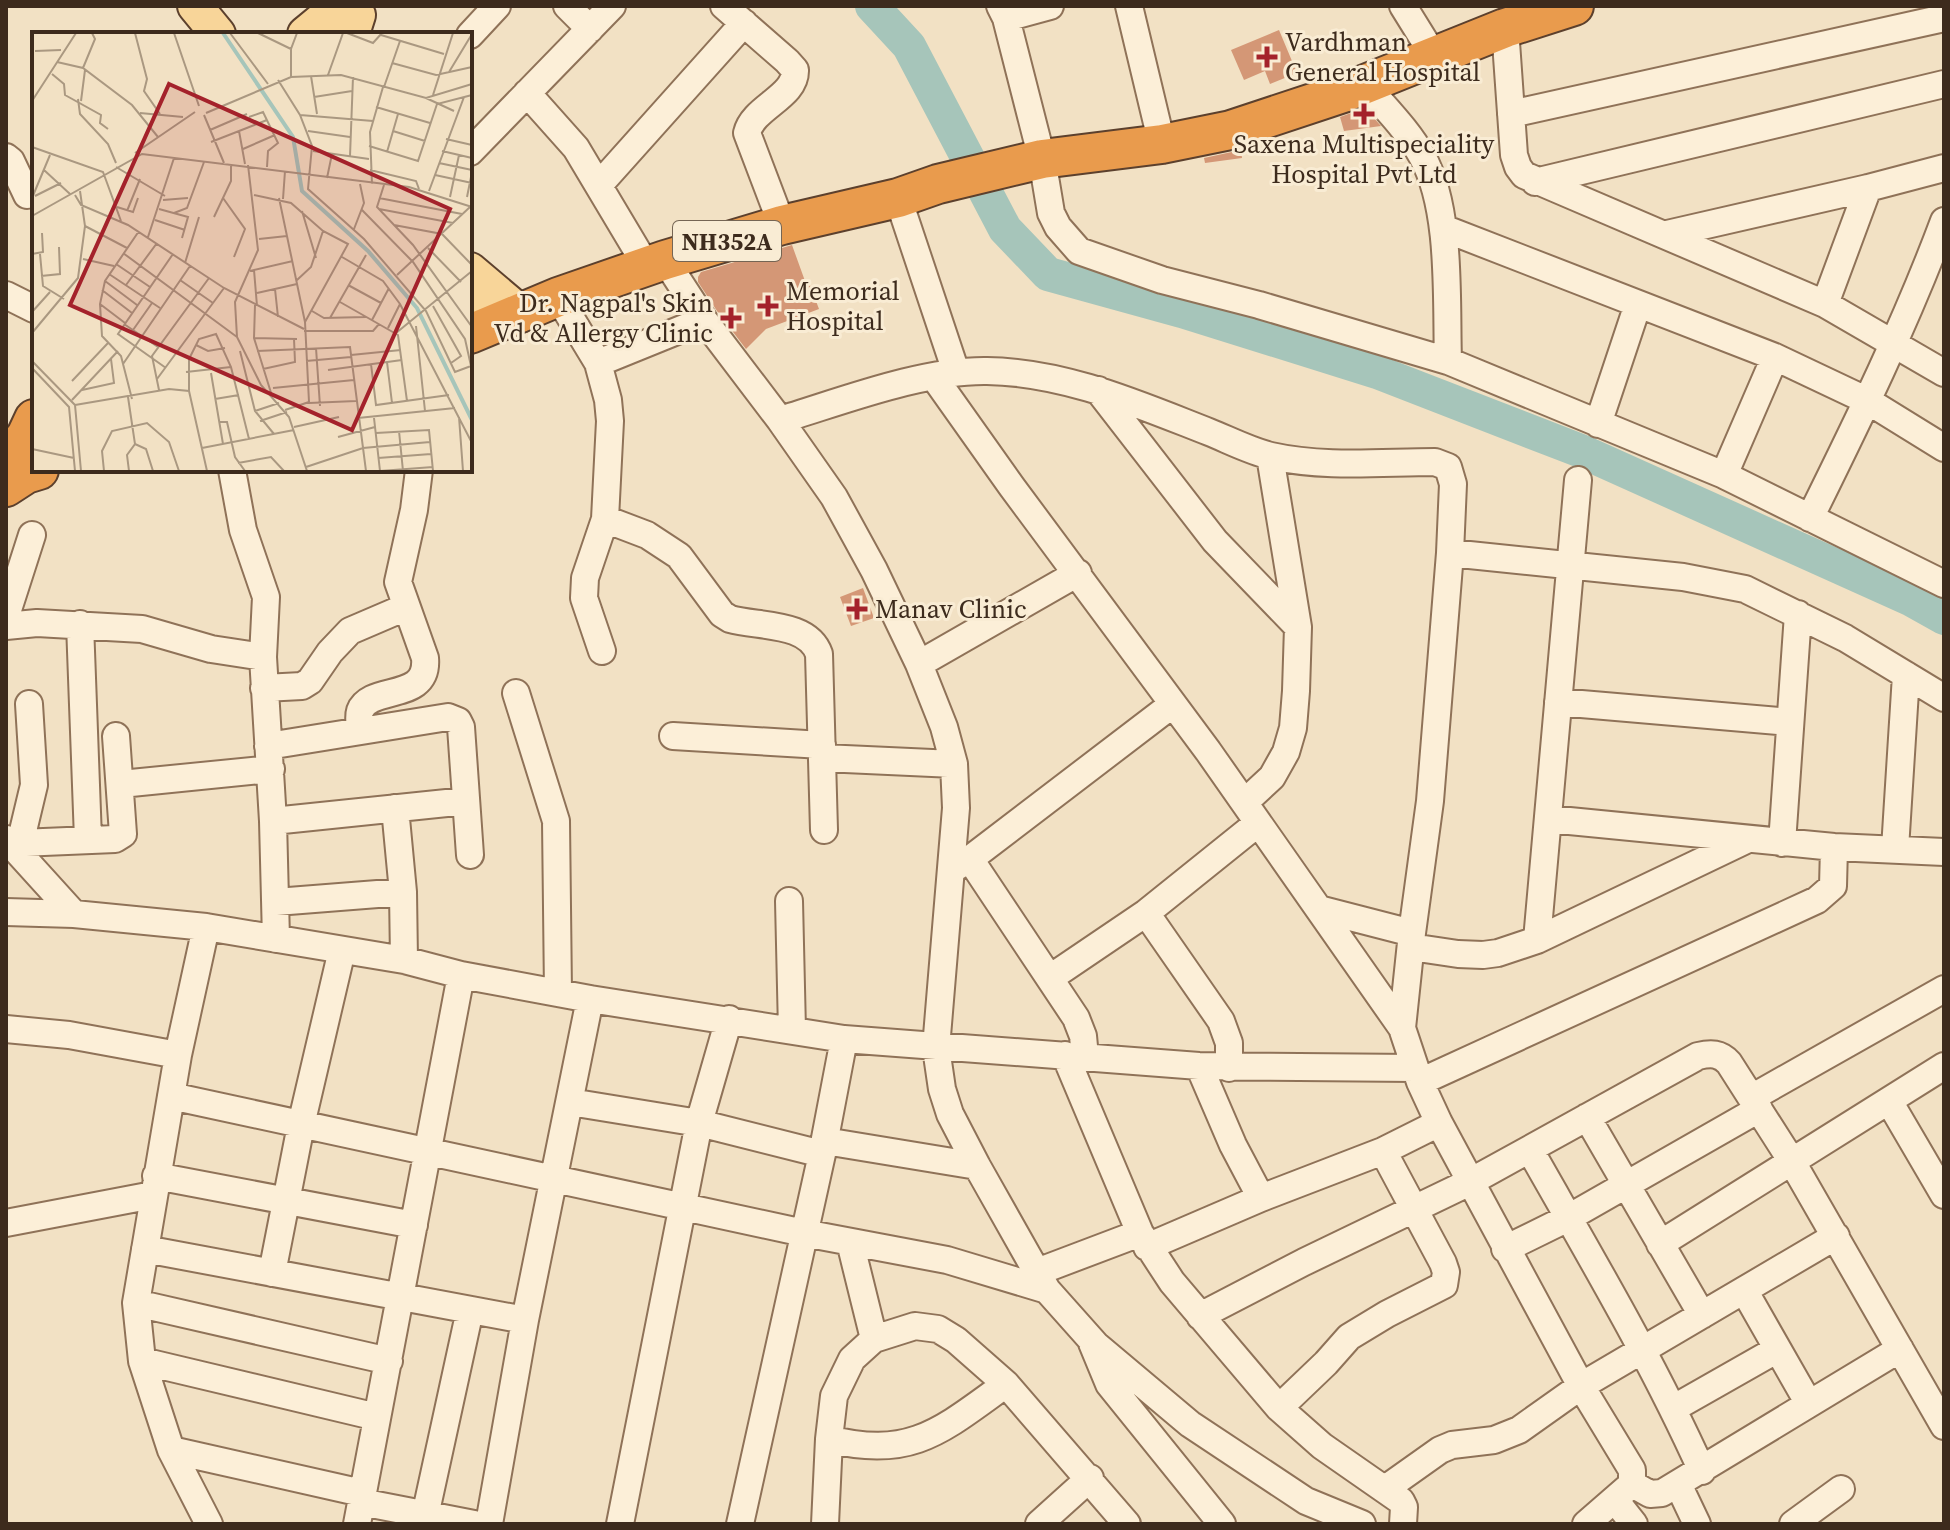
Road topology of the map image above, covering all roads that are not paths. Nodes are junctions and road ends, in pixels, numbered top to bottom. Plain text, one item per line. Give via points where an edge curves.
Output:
1 (195, 6) edge
2 (497, 6) edge
3 (567, 6) edge
4 (612, 6) edge
5 (724, 6) edge
6 (1050, 6) edge
7 (1129, 6) edge
8 (1403, 6) edge
9 (1574, 6) edge
10 (1003, 12) edge
11 (1944, 18) edge
12 (351, 19) edge
13 (744, 23) junction
14 (1505, 28) junction
15 (590, 29) junction
16 (216, 32) edge
17 (311, 32) edge
18 (472, 33) edge
19 (1434, 56) junction
20 (1365, 84) junction
21 (1944, 84) edge
22 (527, 93) junction
23 (1511, 114) junction
24 (1162, 144) junction
25 (472, 150) edge
26 (6, 157) edge
27 (1031, 162) junction
28 (1944, 168) edge
29 (1535, 182) junction
30 (599, 185) junction
31 (1868, 188) junction
32 (22, 197) edge
33 (898, 198) junction
34 (1944, 221) edge
35 (782, 225) junction
36 (1443, 228) junction
37 (1667, 234) junction
38 (656, 264) junction
39 (472, 275) edge
40 (1934, 282) edge
41 (6, 295) edge
42 (558, 297) junction
43 (1638, 304) junction
44 (1825, 304) junction
45 (32, 308) edge
46 (489, 318) edge
47 (704, 320) junction
48 (1894, 344) junction
49 (1775, 357) junction
50 (1448, 361) junction
51 (598, 363) junction
52 (1944, 373) edge
53 (945, 374) junction
54 (1098, 390) junction
55 (1868, 401) junction
56 (780, 420) junction
57 (32, 423) edge
58 (1598, 424) junction
59 (1944, 448) edge
60 (1270, 456) junction
61 (6, 461) edge
62 (32, 472) edge
63 (232, 472) edge
64 (419, 472) edge
65 (1724, 475) junction
66 (1578, 480) dead end
67 (6, 487) edge
68 (1810, 518) junction
69 (605, 519) junction
70 (32, 535) dead end
71 (1450, 553) junction
72 (1569, 565) junction
73 (1078, 573) junction
74 (1944, 584) edge
75 (406, 607) junction
76 (1798, 614) junction
77 (6, 616) edge
78 (80, 624) junction
79 (6, 626) edge
80 (1298, 627) junction
81 (602, 651) dead end
82 (263, 657) junction
83 (919, 664) junction
84 (1906, 675) junction
85 (264, 688) junction
86 (516, 693) dead end
87 (1944, 698) edge
88 (1558, 702) junction
89 (29, 704) dead end
90 (1173, 704) junction
91 (1790, 722) junction
92 (360, 731) junction
93 (116, 736) dead end
94 (673, 736) dead end
95 (822, 751) junction
96 (269, 757) junction
97 (954, 764) junction
98 (121, 784) junction
99 (466, 801) junction
100 (395, 808) junction
101 (1251, 813) junction
102 (1549, 819) junction
103 (273, 821) junction
104 (824, 830) dead end
105 (88, 839) junction
106 (1746, 840) junction
107 (1782, 843) junction
108 (15, 845) edge
109 (1834, 847) junction
110 (1895, 849) junction
111 (1944, 852) edge
112 (470, 855) dead end
113 (960, 864) junction
114 (403, 892) junction
115 (789, 901) dead end
116 (276, 902) junction
117 (1319, 909) junction
118 (6, 912) edge
119 (1146, 913) junction
120 (74, 914) junction
121 (206, 927) junction
122 (276, 939) junction
123 (1412, 940) junction
124 (1537, 940) junction
125 (342, 950) junction
126 (404, 960) junction
127 (461, 975) junction
128 (1050, 978) junction
129 (1944, 989) edge
130 (558, 993) junction
131 (590, 999) junction
132 (729, 1019) junction
133 (1402, 1028) junction
134 (6, 1029) edge
135 (792, 1030) junction
136 (844, 1039) junction
137 (936, 1048) junction
138 (178, 1055) junction
139 (1075, 1056) junction
140 (1199, 1066) junction
141 (1944, 1066) edge
142 (1229, 1068) junction
143 (1418, 1075) junction
144 (171, 1096) junction
145 (1889, 1101) junction
146 (570, 1102) junction
147 (1756, 1103) junction
148 (1587, 1117) junction
149 (699, 1123) junction
150 (1439, 1123) junction
151 (301, 1125) junction
152 (824, 1147) junction
153 (428, 1150) junction
154 (1530, 1150) junction
155 (1383, 1151) junction
156 (1791, 1160) junction
157 (977, 1166) junction
158 (552, 1179) junction
159 (1470, 1182) junction
160 (1625, 1185) junction
161 (154, 1186) junction
162 (1944, 1195) edge
163 (1261, 1198) junction
164 (287, 1202) junction
165 (682, 1207) junction
166 (1414, 1211) junction
167 (1568, 1218) junction
168 (6, 1223) edge
169 (414, 1225) junction
170 (804, 1233) junction
171 (1836, 1236) junction
172 (1143, 1240) junction
173 (850, 1242) junction
174 (1660, 1244) junction
175 (145, 1249) junction
176 (1505, 1249) junction
177 (272, 1273) junction
178 (1042, 1281) junction
179 (1744, 1290) junction
180 (399, 1296) junction
181 (136, 1303) junction
182 (470, 1310) junction
183 (1702, 1315) junction
184 (1200, 1316) junction
185 (525, 1320) junction
186 (1090, 1338) junction
187 (874, 1339) junction
188 (1643, 1349) junction
189 (1900, 1349) junction
190 (1776, 1350) junction
191 (142, 1361) junction
192 (389, 1361) junction
193 (1006, 1384) junction
194 (1581, 1386) junction
195 (1809, 1404) junction
196 (1279, 1408) junction
197 (1674, 1408) junction
198 (377, 1417) junction
199 (1944, 1426) edge
200 (829, 1439) junction
201 (171, 1450) junction
202 (1702, 1471) junction
203 (1090, 1478) junction
204 (1678, 1484) junction
205 (1385, 1489) junction
206 (1841, 1489) dead end
207 (1624, 1492) junction
208 (360, 1507) edge
209 (425, 1516) junction
210 (209, 1524) edge
211 (474, 1524) edge
212 (489, 1524) edge
213 (620, 1524) edge
214 (740, 1524) edge
215 (825, 1524) edge
216 (1039, 1524) edge
217 (1127, 1524) edge
218 (1222, 1524) edge
219 (1362, 1524) edge
220 (1403, 1524) edge
221 (1586, 1524) edge
222 (1634, 1524) edge
223 (1697, 1524) edge
224 (1793, 1524) edge

1 - 16 main road
2 - 18 street
3 - 15 street
4 - 15 street
5 - 13 street
6 - 10 street
7 - 24 street
8 - 19 street
9 - 14 highway, NH352A
10 - 27 street
11 - 23 street
12 - 17 main road
13 - 30 street
13 - 35 street via 795,70 793,82 752,120 747,133
14 - 19 highway, NH352A
14 - 23 street
15 - 22 street
19 - 20 highway, NH352A
20 - 24 highway, NH352A via 1231,130
20 - 36 street via 1422,154 1435,184
21 - 29 street
22 - 25 street
22 - 30 street via 565,133
23 - 29 street via 1518,167
24 - 27 highway, NH352A
26 - 32 street
27 - 33 highway, NH352A
27 - 50 street via 1058,227 1079,251 1162,280
28 - 31 street
29 - 37 street
30 - 38 street
31 - 37 street
31 - 44 street
33 - 35 highway, NH352A
33 - 53 street
34 - 40 street
35 - 38 highway, NH352A
36 - 43 street
36 - 50 street
37 - 44 street
38 - 42 highway, NH352A
38 - 47 street
39 - 46 main road
40 - 48 street
41 - 45 street
42 - 46 highway, NH352A
42 - 51 street
43 - 49 street
43 - 58 street
44 - 48 street
47 - 51 street
47 - 56 street
48 - 52 street
48 - 55 street
49 - 55 street
49 - 65 street
50 - 58 street
51 - 69 street via 610,421
53 - 54 street via 1038,375
53 - 56 street
53 - 73 street via 1012,487
54 - 60 street
54 - 80 street via 1215,541
55 - 59 street
55 - 68 street
56 - 83 street via 834,497
57 - 61 highway
58 - 65 street
60 - 71 street via 1444,465 1453,484
60 - 80 street
62 - 67 highway
63 - 82 street via 243,530 266,597
64 - 75 street via 399,572
65 - 68 street
66 - 72 street
68 - 74 street
69 - 81 street via 585,578 584,598
69 - 95 street via 647,535 679,556 730,619 811,638 819,654
70 - 77 street
71 - 72 street
71 - 123 street via 1430,801
72 - 76 street via 1713,581 1745,589
72 - 88 street
73 - 83 street
73 - 90 street
75 - 85 street via 350,631 302,686
75 - 92 street via 425,658 423,676 405,689 367,702 359,715
76 - 84 street
76 - 91 street
78 - 79 street
78 - 82 street via 142,629
78 - 105 street
80 - 101 street via 1293,728 1286,752
82 - 85 street
83 - 97 street
84 - 87 street
84 - 110 street
85 - 96 street
86 - 130 street via 556,821
88 - 91 street
88 - 102 street
89 - 108 street via 35,769 32,798
90 - 101 street
90 - 113 street
91 - 107 street
92 - 96 street
92 - 99 street via 454,718 461,727
93 - 98 street
94 - 95 street
95 - 97 street
95 - 104 street
96 - 98 street
96 - 103 street
97 - 113 street
98 - 105 street via 123,834
99 - 100 street
99 - 112 street
100 - 103 street
100 - 114 street
101 - 117 street
101 - 119 street
102 - 106 street
102 - 124 street
103 - 116 street
105 - 108 street
106 - 107 street
106 - 124 street
107 - 109 street
108 - 120 street
109 - 110 street
109 - 143 street via 1833,886 1817,900
110 - 111 street
113 - 128 street
113 - 137 street
114 - 116 street
114 - 126 street
115 - 135 street
116 - 122 street
117 - 123 street
117 - 133 street
118 - 120 street
119 - 128 street
119 - 142 street via 1221,1021 1229,1043
120 - 121 street
121 - 122 street
121 - 138 street
122 - 125 street
123 - 124 street via 1483,955
123 - 133 street
125 - 126 street
125 - 151 street
126 - 127 street
127 - 130 street
127 - 153 street
128 - 139 street via 1080,1026
129 - 147 street
130 - 131 street
131 - 132 street
131 - 146 street
132 - 135 street
132 - 149 street
133 - 143 street
134 - 138 street
135 - 136 street
136 - 137 street
136 - 152 street
137 - 139 street
137 - 157 street via 950,1114
138 - 144 street
139 - 140 street
139 - 172 street
140 - 142 street
140 - 163 street
141 - 145 street
142 - 143 street
143 - 150 street
144 - 151 street
144 - 161 street
145 - 156 street
145 - 162 street
146 - 149 street
146 - 158 street
147 - 148 street via 1723,1057 1707,1054
147 - 156 street
147 - 160 street
148 - 154 street
148 - 160 street
149 - 152 street
149 - 165 street
150 - 155 street
150 - 159 street
151 - 153 street
151 - 164 street
152 - 157 street
152 - 170 street
153 - 158 street
153 - 169 street
154 - 159 street
154 - 167 street
155 - 163 street
155 - 166 street
156 - 171 street
156 - 174 street
157 - 178 street
158 - 165 street
158 - 185 street
159 - 166 street
159 - 176 street
160 - 167 street
160 - 174 street
161 - 164 street
161 - 168 street
161 - 175 street
163 - 172 street
164 - 169 street
164 - 177 street
165 - 170 street
165 - 213 street
166 - 184 street
166 - 196 street via 1443,1263 1444,1285 1349,1337
167 - 176 street
167 - 188 street
169 - 180 street
170 - 173 street
170 - 214 street
171 - 179 street
171 - 189 street
172 - 178 street
172 - 184 street
173 - 178 street
173 - 187 street
174 - 183 street
175 - 177 street
175 - 181 street
176 - 194 street
177 - 180 street
178 - 186 street
179 - 183 street
179 - 190 street
180 - 182 street
180 - 192 street
181 - 191 street
181 - 192 street
182 - 185 street
182 - 209 street
183 - 188 street
184 - 196 street
185 - 212 street
186 - 218 street via 1109,1384
186 - 219 street via 1190,1424 1306,1501
187 - 193 street via 915,1326 938,1329
187 - 200 street via 852,1359 834,1396
188 - 194 street
188 - 197 street
189 - 195 street
189 - 199 street
190 - 195 street
190 - 197 street
191 - 198 street
191 - 201 street
192 - 198 street
193 - 200 street via 917,1441 890,1447
193 - 203 street
194 - 205 street via 1519,1430 1440,1450
194 - 207 street via 1632,1470
195 - 202 street
196 - 205 street via 1322,1446
197 - 202 street
198 - 208 street
200 - 215 street
201 - 208 street
201 - 210 street
202 - 204 street
203 - 216 street
203 - 217 street
204 - 207 street via 1656,1494
204 - 223 street
205 - 220 street via 1404,1507
206 - 224 street
207 - 221 street
207 - 222 street
208 - 209 street
209 - 211 street

